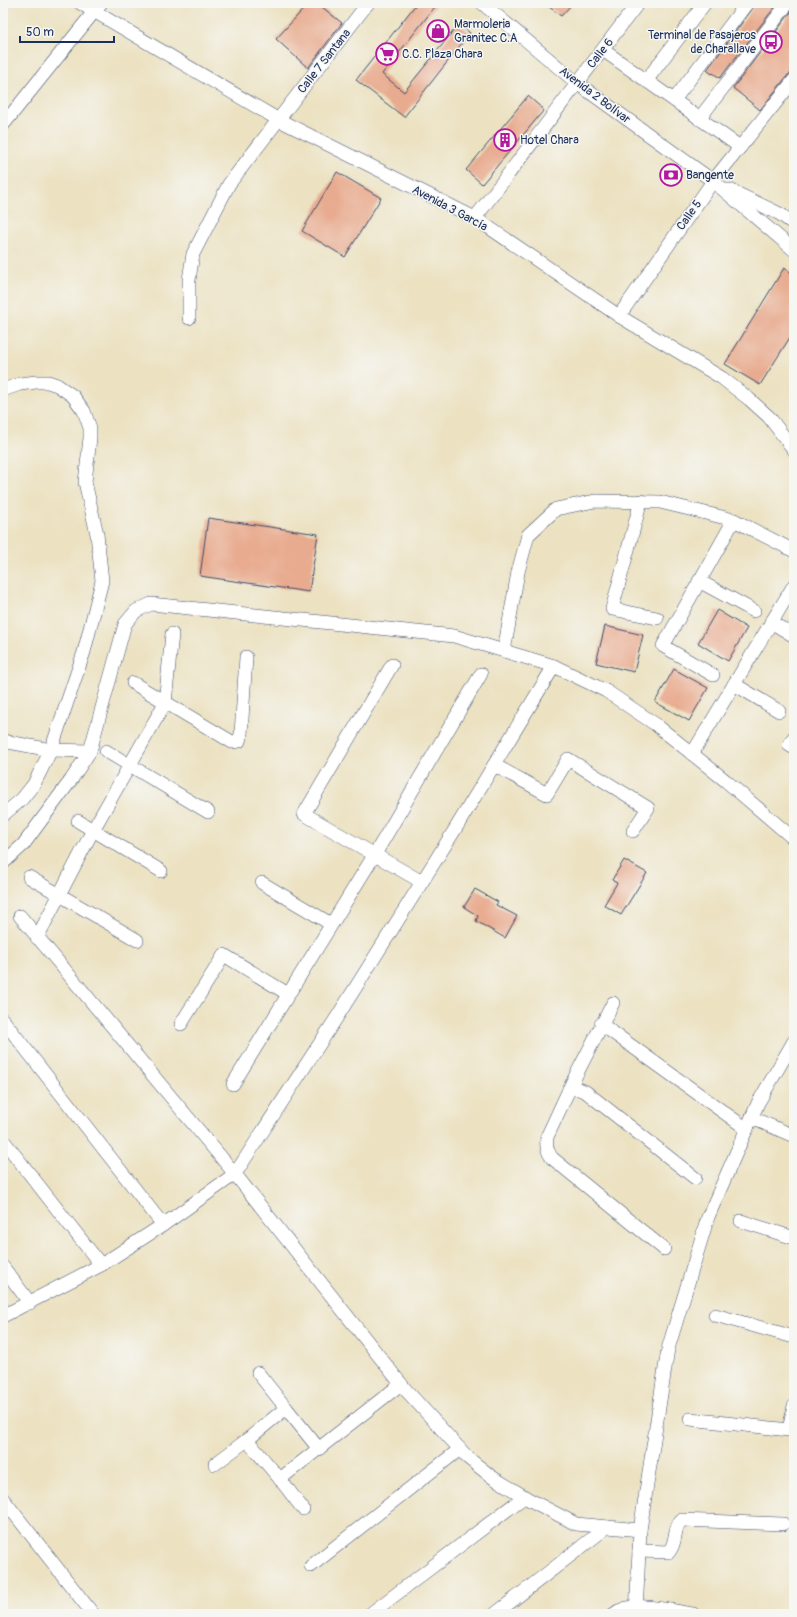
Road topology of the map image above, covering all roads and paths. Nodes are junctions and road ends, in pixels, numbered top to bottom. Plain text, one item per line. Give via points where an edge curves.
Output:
1 (80, 3) edge
2 (368, 3) edge
3 (482, 3) edge
4 (638, 3) edge
5 (705, 3) edge
6 (746, 3) edge
7 (788, 3) edge
8 (98, 7) edge
9 (603, 50) junction
10 (794, 80) edge
11 (646, 81) junction
12 (577, 82) junction
13 (674, 100) junction
14 (700, 118) junction
15 (279, 120) junction
16 (3, 125) edge
17 (740, 147) junction
18 (713, 181) junction
19 (475, 218) junction
20 (794, 224) edge
21 (794, 250) edge
22 (619, 316) junction
23 (189, 318) dead end
24 (3, 390) edge
25 (794, 450) edge
26 (641, 501) junction
27 (734, 520) junction
28 (794, 551) edge
29 (699, 581) junction
30 (794, 584) edge
31 (754, 611) dead end
32 (657, 618) dead end
33 (771, 622) junction
34 (172, 634) dead end
35 (794, 636) edge
36 (504, 651) junction
37 (246, 657) dead end
38 (392, 666) dead end
39 (554, 666) junction
40 (481, 674) dead end
41 (713, 675) dead end
42 (133, 683) dead end
43 (734, 684) junction
44 (165, 703) junction
45 (779, 711) dead end
46 (3, 740) edge
47 (51, 750) junction
48 (90, 751) junction
49 (106, 751) dead end
50 (692, 754) junction
51 (494, 765) junction
52 (130, 766) junction
53 (208, 812) dead end
54 (3, 815) edge
55 (78, 821) dead end
56 (93, 830) junction
57 (633, 831) dead end
58 (794, 839) edge
59 (375, 854) junction
60 (3, 863) edge
61 (161, 871) dead end
62 (29, 877) dead end
63 (422, 882) junction
64 (262, 883) dead end
65 (59, 894) junction
66 (20, 916) dead end
67 (330, 924) junction
68 (37, 938) junction
69 (137, 940) dead end
70 (288, 994) junction
71 (613, 1004) dead end
72 (3, 1020) edge
73 (181, 1024) dead end
74 (601, 1024) junction
75 (794, 1041) edge
76 (233, 1084) dead end
77 (569, 1089) junction
78 (749, 1123) junction
79 (794, 1136) edge
80 (3, 1140) edge
81 (235, 1174) junction
82 (695, 1178) dead end
83 (741, 1221) dead end
84 (164, 1225) junction
85 (794, 1238) edge
86 (664, 1249) dead end
87 (100, 1266) junction
88 (3, 1267) edge
89 (30, 1303) junction
90 (715, 1315) dead end
91 (3, 1316) edge
92 (794, 1337) edge
93 (258, 1373) dead end
94 (401, 1384) junction
95 (794, 1406) edge
96 (286, 1408) junction
97 (690, 1419) dead end
98 (247, 1440) junction
99 (319, 1449) junction
100 (460, 1449) junction
101 (215, 1464) dead end
102 (280, 1479) junction
103 (524, 1497) junction
104 (3, 1499) edge
105 (303, 1509) dead end
106 (783, 1524) dead end
107 (607, 1527) junction
108 (640, 1530) junction
109 (639, 1551) junction
110 (311, 1566) dead end
111 (636, 1610) edge
112 (93, 1614) edge
113 (370, 1614) edge
114 (495, 1614) edge
115 (614, 1614) edge
116 (690, 1614) edge

1 - 8 street, Avenida 3 García
2 - 15 street, Calle 7 Santana
3 - 12 street, Avenida 2 Bolívar
4 - 9 street, Calle 6
5 - 11 street
6 - 13 street
7 - 14 street
8 - 15 street, Avenida 3 García
8 - 16 street
9 - 11 street
9 - 12 street, Calle 6
10 - 17 street, Calle 5
11 - 13 street
12 - 18 street, Avenida 2 Bolívar
12 - 19 street, Calle 6
13 - 14 street
14 - 17 street
15 - 19 street, Avenida 3 García
15 - 23 street, Calle 7 Santana via 229,184 193,254 188,280
17 - 18 street, Calle 5
18 - 20 street, Avenida 2 Bolívar via 780,214
18 - 21 street, Avenida 2 Bolívar
18 - 22 street, Calle 5
19 - 22 street, Avenida 3 García
22 - 25 street, Avenida 3 García via 722,378 750,398 769,417
24 - 47 street via 36,382 57,384 78,402 90,428 86,482 97,534 102,581 84,652
26 - 27 street via 660,502
26 - 32 street via 612,609
26 - 36 street via 595,501 556,509 528,535 518,572
27 - 28 street
27 - 29 street
29 - 31 street
29 - 41 street via 663,646
30 - 33 street
33 - 35 street
33 - 43 street
34 - 44 street
36 - 39 street
36 - 48 street via 454,636 151,604 136,611 125,624
37 - 44 street via 241,734 238,741 232,742
38 - 59 street via 304,814
39 - 50 street via 606,691 655,724
39 - 51 street
40 - 59 street
42 - 44 street
43 - 45 street
43 - 50 street
44 - 52 street
46 - 47 street
47 - 48 street
47 - 54 street via 34,784 22,800
48 - 60 street via 23,845
49 - 52 street
50 - 58 street
51 - 57 street via 547,794 568,759 648,808
51 - 63 street
52 - 53 street
52 - 56 street
55 - 56 street
56 - 61 street
56 - 65 street
59 - 63 street
59 - 67 street
62 - 65 street
63 - 81 street
64 - 67 street
65 - 68 street
65 - 69 street
66 - 68 street
67 - 70 street
68 - 81 street
70 - 73 street via 224,955
70 - 76 street
71 - 74 street
72 - 84 street
74 - 77 street
74 - 78 street
75 - 78 street via 758,1102
77 - 82 street via 586,1092
77 - 86 street via 547,1137 548,1152 552,1158
78 - 79 street
78 - 108 street via 708,1217 668,1349
80 - 87 street
81 - 84 street
81 - 94 street
83 - 85 street
84 - 87 street
87 - 89 street
88 - 89 street
89 - 91 street
90 - 92 street
93 - 96 street
94 - 99 street
94 - 100 street
95 - 97 street via 789,1430
96 - 98 street
96 - 99 street
98 - 101 street
98 - 102 street
99 - 102 street
100 - 103 street via 492,1478
100 - 110 street
102 - 105 street
103 - 107 street via 576,1524
103 - 113 street
104 - 112 street
106 - 109 street via 681,1520 676,1528 674,1545 669,1552
107 - 108 street
107 - 114 street
108 - 109 street
109 - 111 street
111 - 115 street via 619,1610
111 - 116 street

